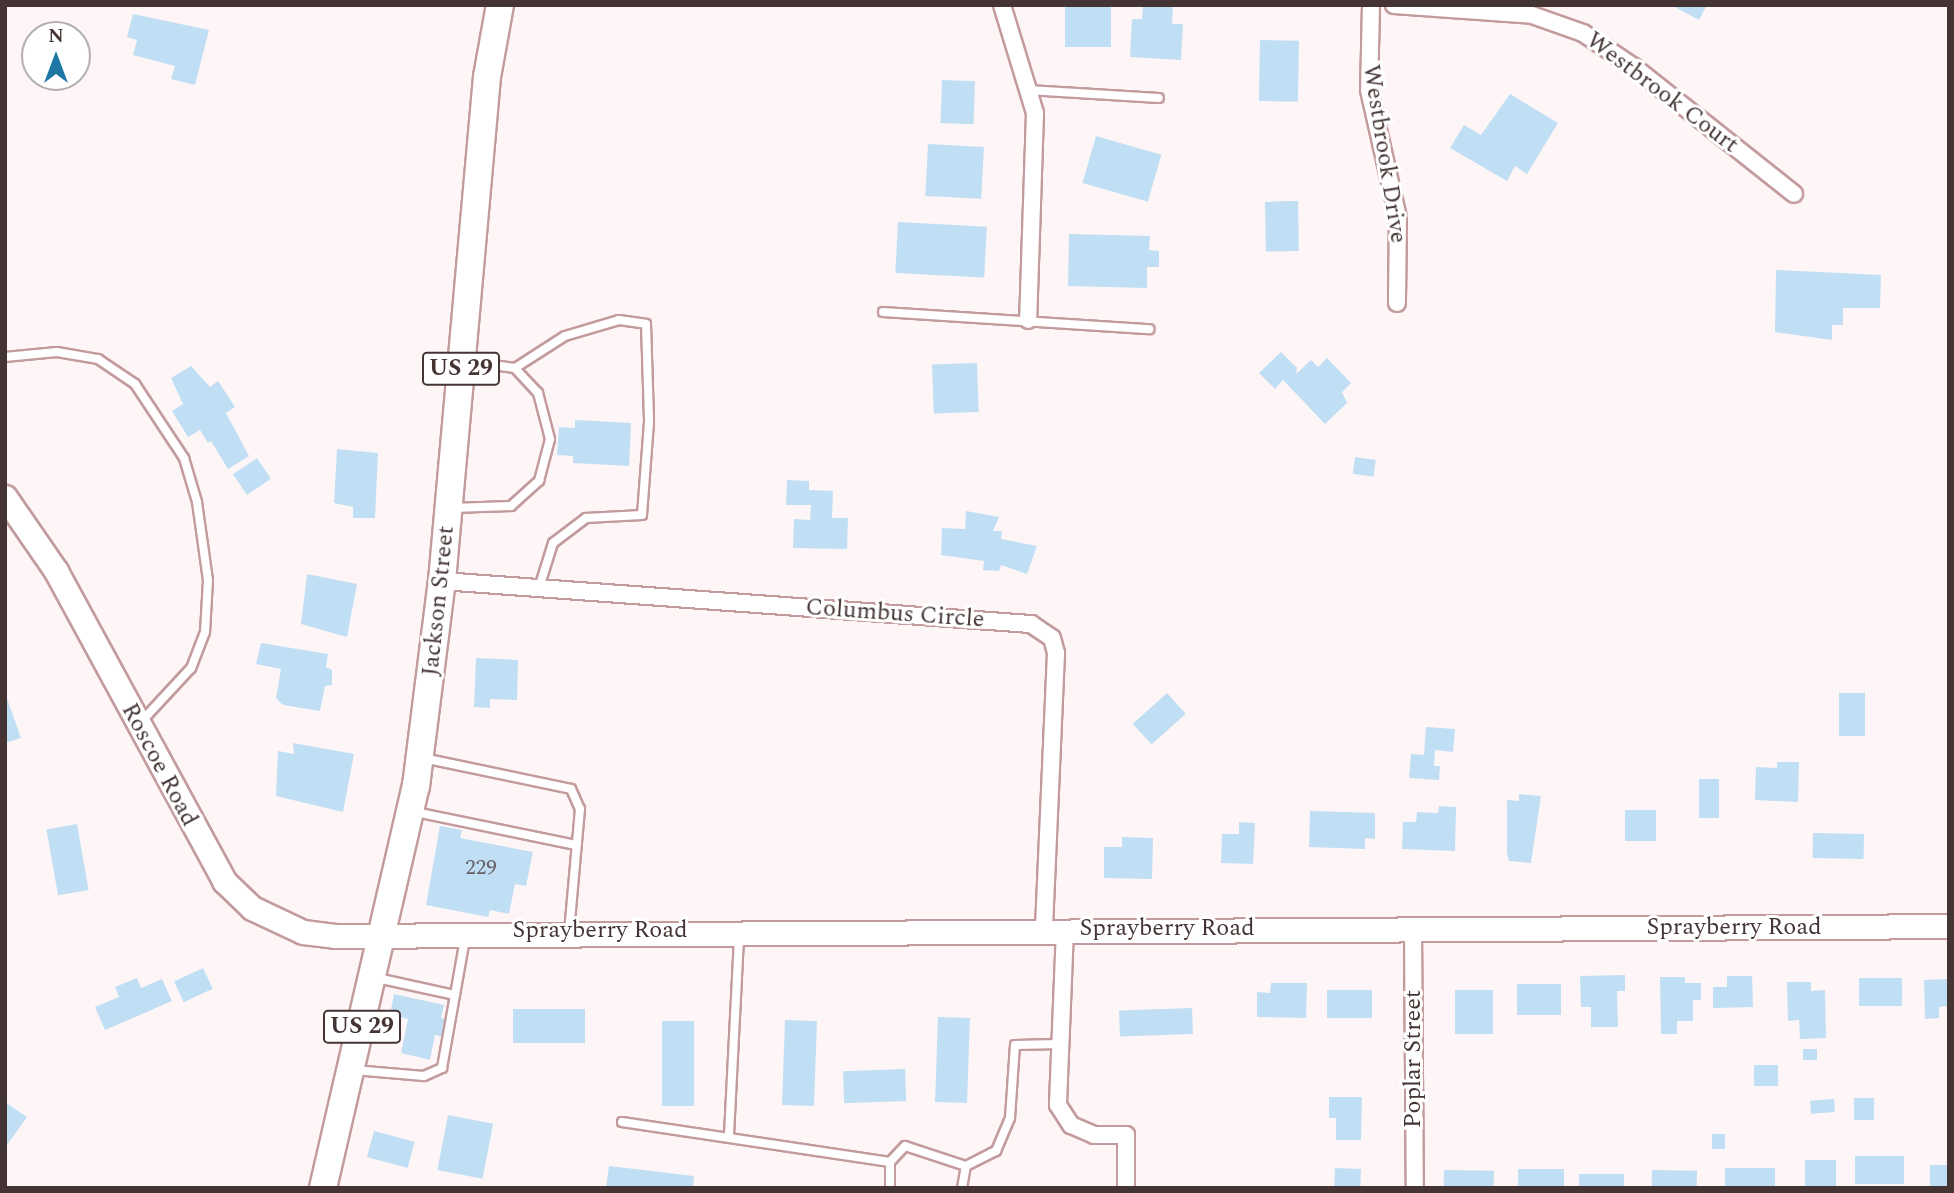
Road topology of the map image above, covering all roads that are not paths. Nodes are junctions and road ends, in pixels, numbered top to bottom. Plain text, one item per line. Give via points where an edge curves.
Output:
1 (500, 5) edge
2 (1002, 5) edge
3 (1371, 5) edge
4 (1394, 5) edge
5 (1028, 90) junction
6 (1158, 98) dead end
7 (1794, 194) dead end
8 (1397, 303) dead end
9 (883, 312) dead end
10 (1028, 320) junction
11 (1149, 329) dead end
12 (5, 357) edge
13 (461, 361) junction
14 (515, 368) junction
15 (5, 497) edge
16 (449, 509) junction
17 (442, 581) junction
18 (539, 588) junction
19 (138, 725) junction
20 (420, 757) junction
21 (412, 812) junction
22 (576, 845) junction
23 (1949, 926) edge
24 (1054, 929) junction
25 (740, 930) junction
26 (1413, 930) junction
27 (466, 932) junction
28 (569, 932) junction
29 (385, 933) junction
30 (374, 978) junction
31 (455, 995) junction
32 (1059, 1044) junction
33 (351, 1070) junction
34 (622, 1122) dead end
35 (729, 1135) junction
36 (890, 1162) junction
37 (966, 1166) junction
38 (323, 1188) edge
39 (890, 1188) edge
40 (962, 1188) edge
41 (1126, 1188) edge
42 (1415, 1188) edge

1 - 13 main road, Jackson Street / US 29 via 486,77
2 - 5 street
3 - 8 street, Westbrook Drive via 1369,90 1398,218
4 - 7 street, Westbrook Court via 1532,15 1583,33 1634,66
5 - 6 lane
5 - 10 street via 1035,113 1036,160
9 - 10 lane
10 - 11 lane
12 - 19 lane via 77,354 98,359 119,372 150,401 191,480 208,580 205,632 191,668
13 - 14 lane
13 - 16 main road, Jackson Street / US 29
14 - 16 lane via 538,393 550,439 539,481 511,506
14 - 18 lane via 565,336 619,320 646,324 649,422 642,515 586,517 553,543
15 - 19 street, Roscoe Road via 56,572
16 - 17 main road, Jackson Street / US 29
17 - 18 street, Columbus Circle
17 - 20 main road, Jackson Street / US 29
18 - 24 street, Columbus Circle via 1031,624 1052,638 1056,653
19 - 29 street, Roscoe Road via 213,864 252,908 303,932 335,936
20 - 21 main road, Jackson Street / US 29
20 - 22 lane via 572,789 580,809
21 - 22 lane
21 - 29 main road, Jackson Street / US 29
22 - 28 lane
23 - 26 street, Sprayberry Road
24 - 25 street, Sprayberry Road
24 - 26 street, Sprayberry Road
24 - 32 street
25 - 28 street, Sprayberry Road
25 - 35 lane
26 - 42 street, Poplar Street
27 - 28 street, Sprayberry Road
27 - 29 street, Sprayberry Road
27 - 31 lane
29 - 30 main road, Jackson Street / US 29
30 - 31 lane
30 - 33 main road, Jackson Street / US 29
31 - 33 lane via 442,1068 434,1074
32 - 37 lane via 1014,1045 1010,1118 996,1151
32 - 41 street via 1058,1105 1071,1125 1094,1135 1126,1135
33 - 38 main road, Jackson Street / US 29
34 - 35 lane
35 - 36 lane
36 - 37 lane via 905,1146
36 - 39 lane
37 - 40 lane

